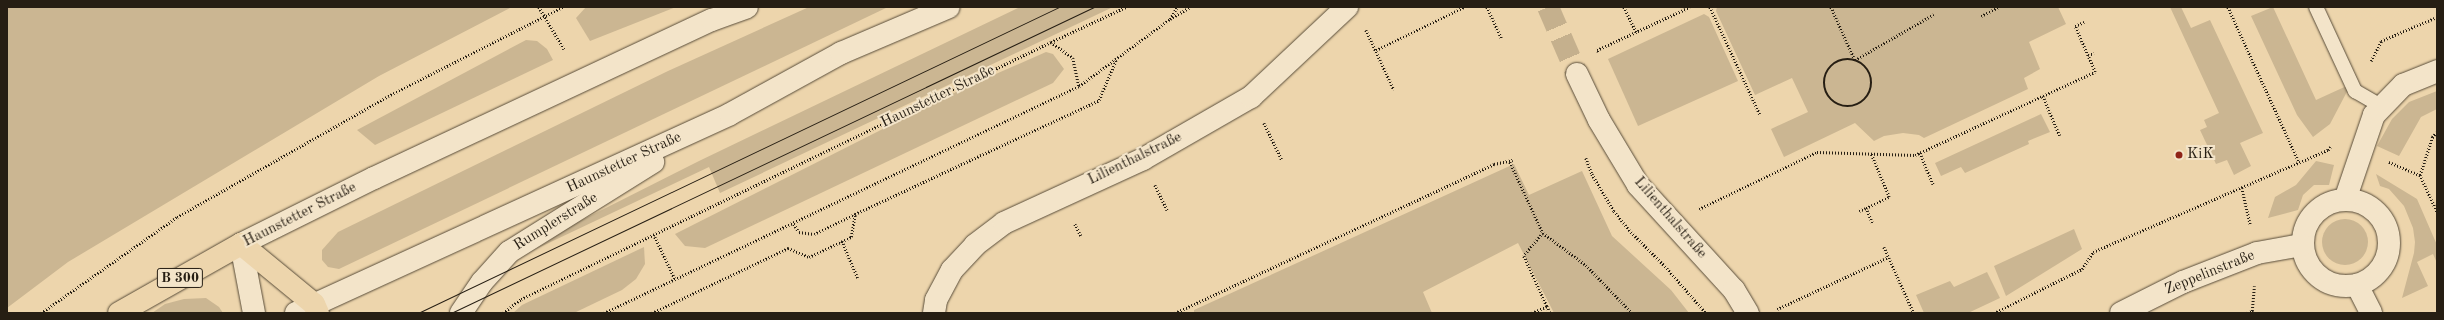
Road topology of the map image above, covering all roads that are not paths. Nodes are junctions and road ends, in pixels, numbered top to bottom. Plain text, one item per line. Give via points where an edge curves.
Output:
1 (747, 7) edge
2 (949, 7) edge
3 (1347, 7) edge
4 (2316, 7) edge
5 (2437, 71) edge
6 (1577, 74) tunnel mouth
7 (2381, 106) junction
8 (730, 114) junction
9 (2345, 200) junction
10 (241, 244) junction
11 (2302, 245) junction
12 (2357, 285) junction
13 (309, 310) edge
14 (119, 313) edge
15 (254, 313) edge
16 (461, 313) edge
17 (934, 313) edge
18 (1748, 313) edge
19 (2122, 313) edge
20 (2371, 313) edge

1 - 10 main road, Haunstetter Straße via 704,24 374,178
2 - 8 main road, Haunstetter Straße via 841,53
3 - 17 main road, Lilienthalstraße via 1251,97 1143,158 1004,223 975,245 952,270 936,300
4 - 7 lane via 2355,91
5 - 7 main road via 2403,85
6 - 18 main road, Lilienthalstraße via 1599,120 1638,185 1734,290
7 - 9 main road via 2374,115 2360,150
8 - 13 main road, Haunstetter Straße
8 - 16 main road, Rumplerstraße via 509,252 482,282
9 - 11 main road via 2324,206 2314,214 2304,234
9 - 12 main road via 2358,202 2379,215 2389,238 2389,250 2378,273
10 - 13 main road
10 - 14 main road, Haunstetter Straße / B 300
10 - 15 main road
11 - 12 main road via 2305,258 2320,278 2344,287
11 - 19 main road, Zeppelinstraße via 2257,253 2183,282
12 - 20 main road

